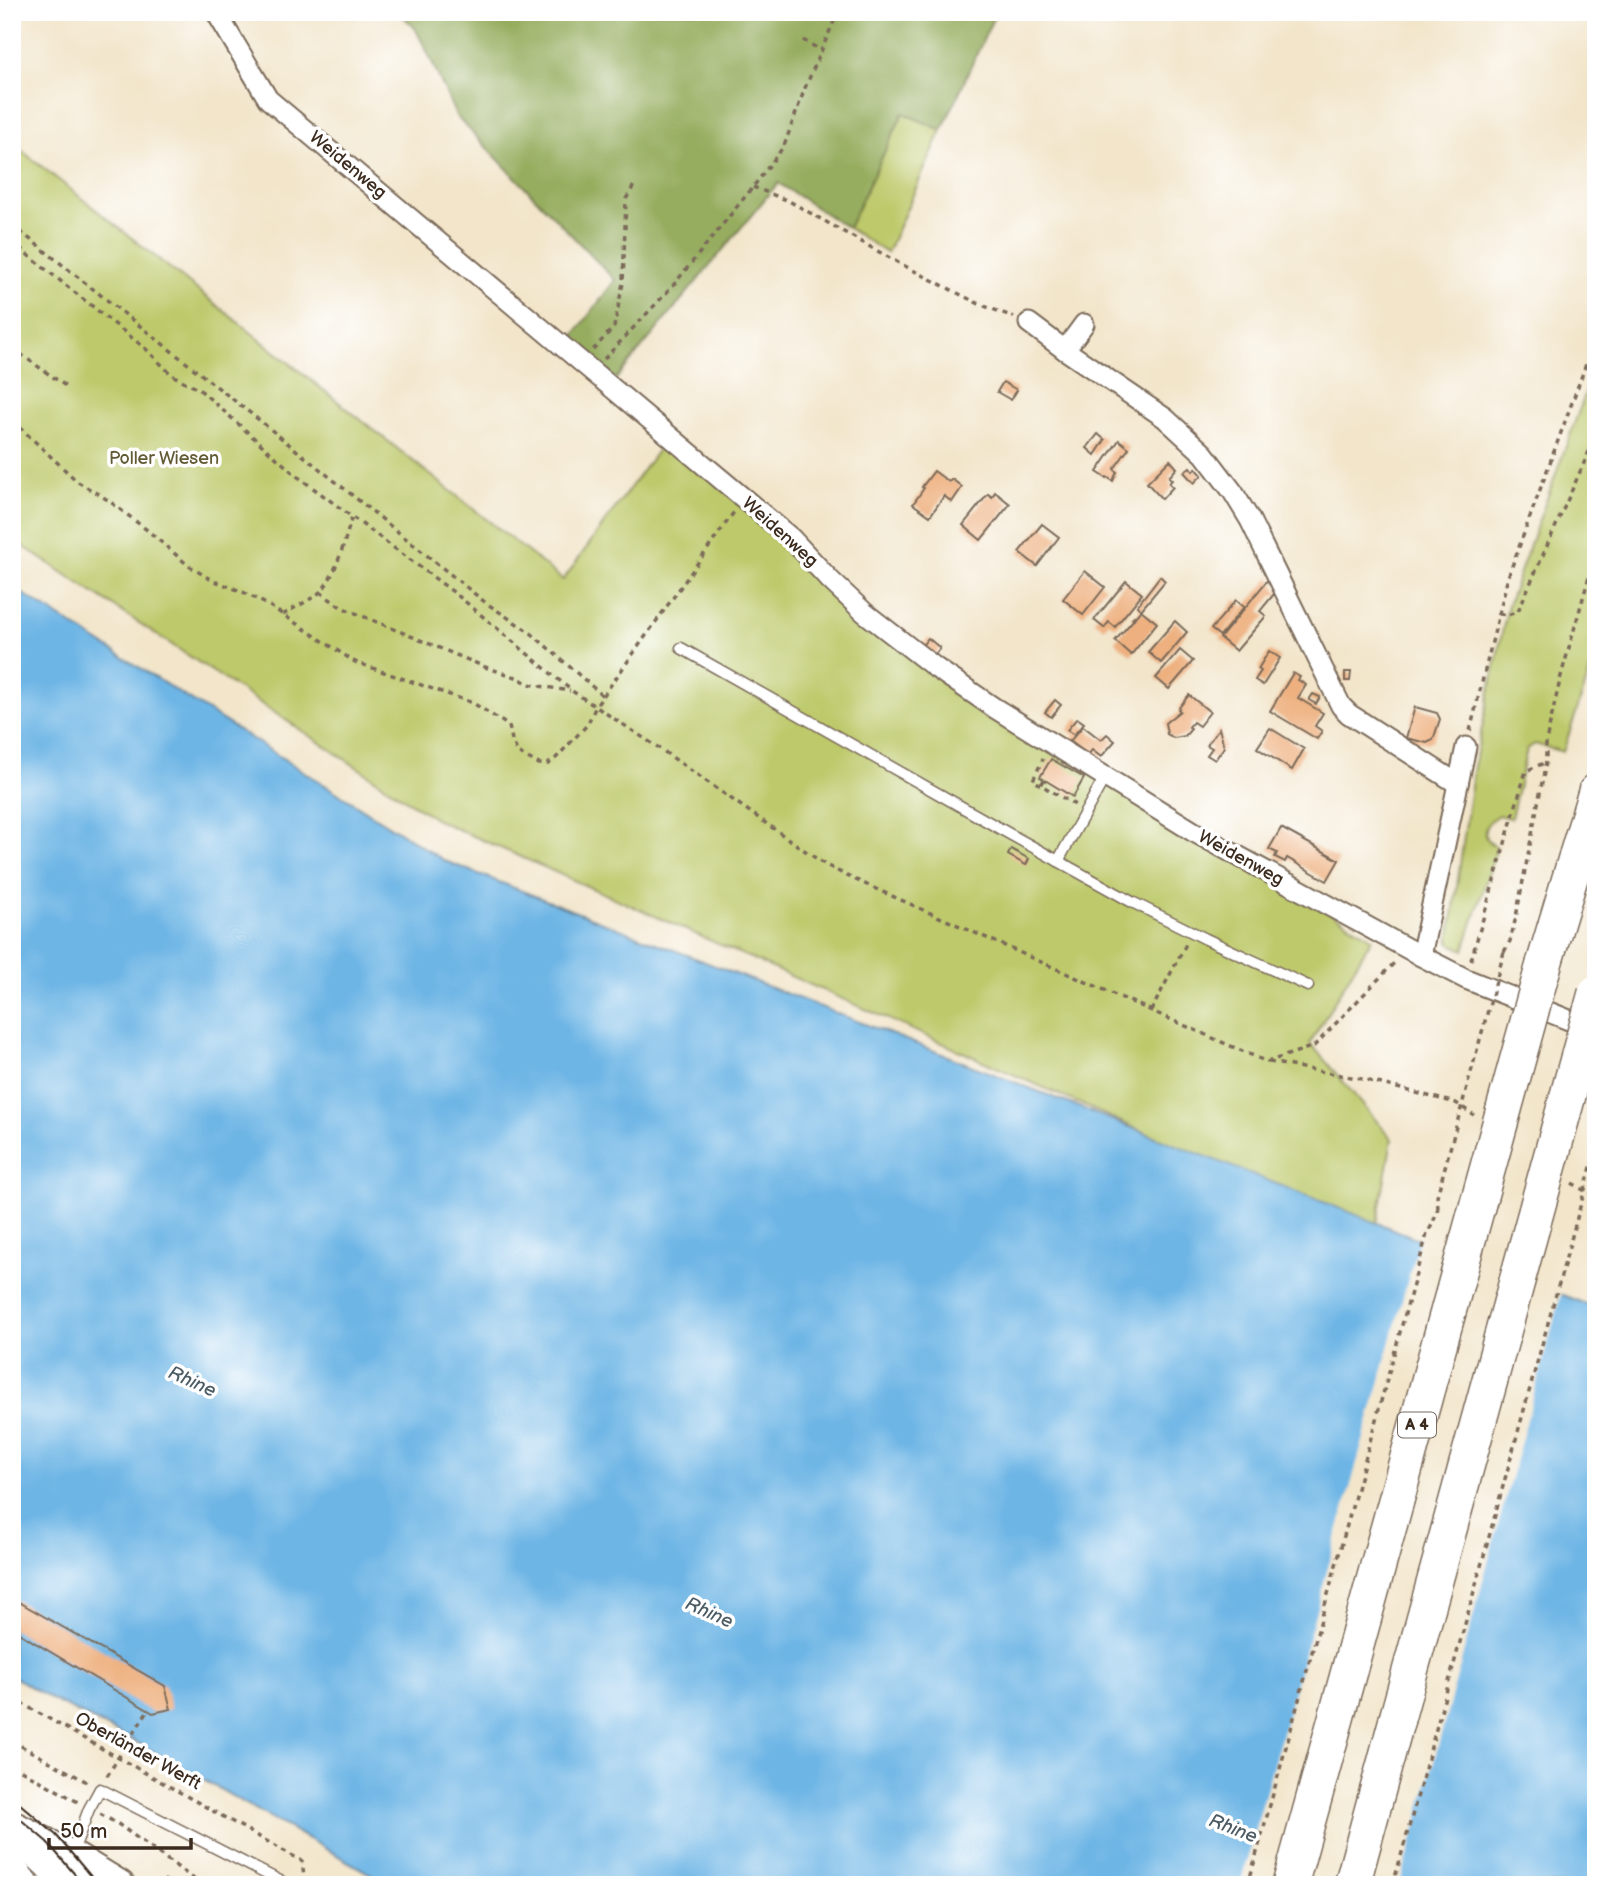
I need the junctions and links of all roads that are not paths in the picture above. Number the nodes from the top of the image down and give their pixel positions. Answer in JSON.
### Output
{"nodes":[{"id":1,"x":216,"y":12,"type":"edge"},
{"id":2,"x":1029,"y":323,"type":"road end"},
{"id":3,"x":1084,"y":324,"type":"dead end"},
{"id":4,"x":1065,"y":350,"type":"junction"},
{"id":5,"x":681,"y":648,"type":"dead end"},
{"id":6,"x":1466,"y":747,"type":"road end"},
{"id":7,"x":1105,"y":777,"type":"junction"},
{"id":8,"x":1458,"y":784,"type":"junction"},
{"id":9,"x":1596,"y":792,"type":"edge"},
{"id":10,"x":1058,"y":861,"type":"junction"},
{"id":11,"x":1414,"y":953,"type":"junction"},
{"id":12,"x":1308,"y":986,"type":"dead end"},
{"id":13,"x":1596,"y":993,"type":"edge"},
{"id":14,"x":1596,"y":1031,"type":"edge"},
{"id":15,"x":12,"y":1827,"type":"edge"},
{"id":16,"x":71,"y":1854,"type":"junction"},
{"id":17,"x":12,"y":1867,"type":"edge"},
{"id":18,"x":23,"y":1885,"type":"edge"},
{"id":19,"x":51,"y":1885,"type":"edge"},
{"id":20,"x":64,"y":1885,"type":"edge"},
{"id":21,"x":120,"y":1885,"type":"edge"},
{"id":22,"x":288,"y":1885,"type":"edge"},
{"id":23,"x":1290,"y":1885,"type":"edge"},
{"id":24,"x":1352,"y":1885,"type":"edge"}],
"edges":[{"from":1,"to":7,"type":"street","name":"Weidenweg"},
{"from":2,"to":4,"type":"street"},
{"from":3,"to":4,"type":"street"},
{"from":4,"to":8,"type":"street"},
{"from":5,"to":10,"type":"lane"},
{"from":6,"to":8,"type":"street"},
{"from":7,"to":10,"type":"lane"},
{"from":7,"to":11,"type":"street","name":"Weidenweg"},
{"from":8,"to":11,"type":"street"},
{"from":9,"to":23,"type":"highway","number":"A 4","bridge":true},
{"from":10,"to":12,"type":"lane"},
{"from":11,"to":14,"type":"street","name":"Weidenweg"},
{"from":13,"to":24,"type":"highway","bridge":true},
{"from":15,"to":16,"type":"main road"},
{"from":15,"to":20,"type":"main road"},
{"from":16,"to":21,"type":"main road"},
{"from":16,"to":22,"type":"lane"},
{"from":17,"to":18,"type":"main road"},
{"from":17,"to":19,"type":"main road"}]}
